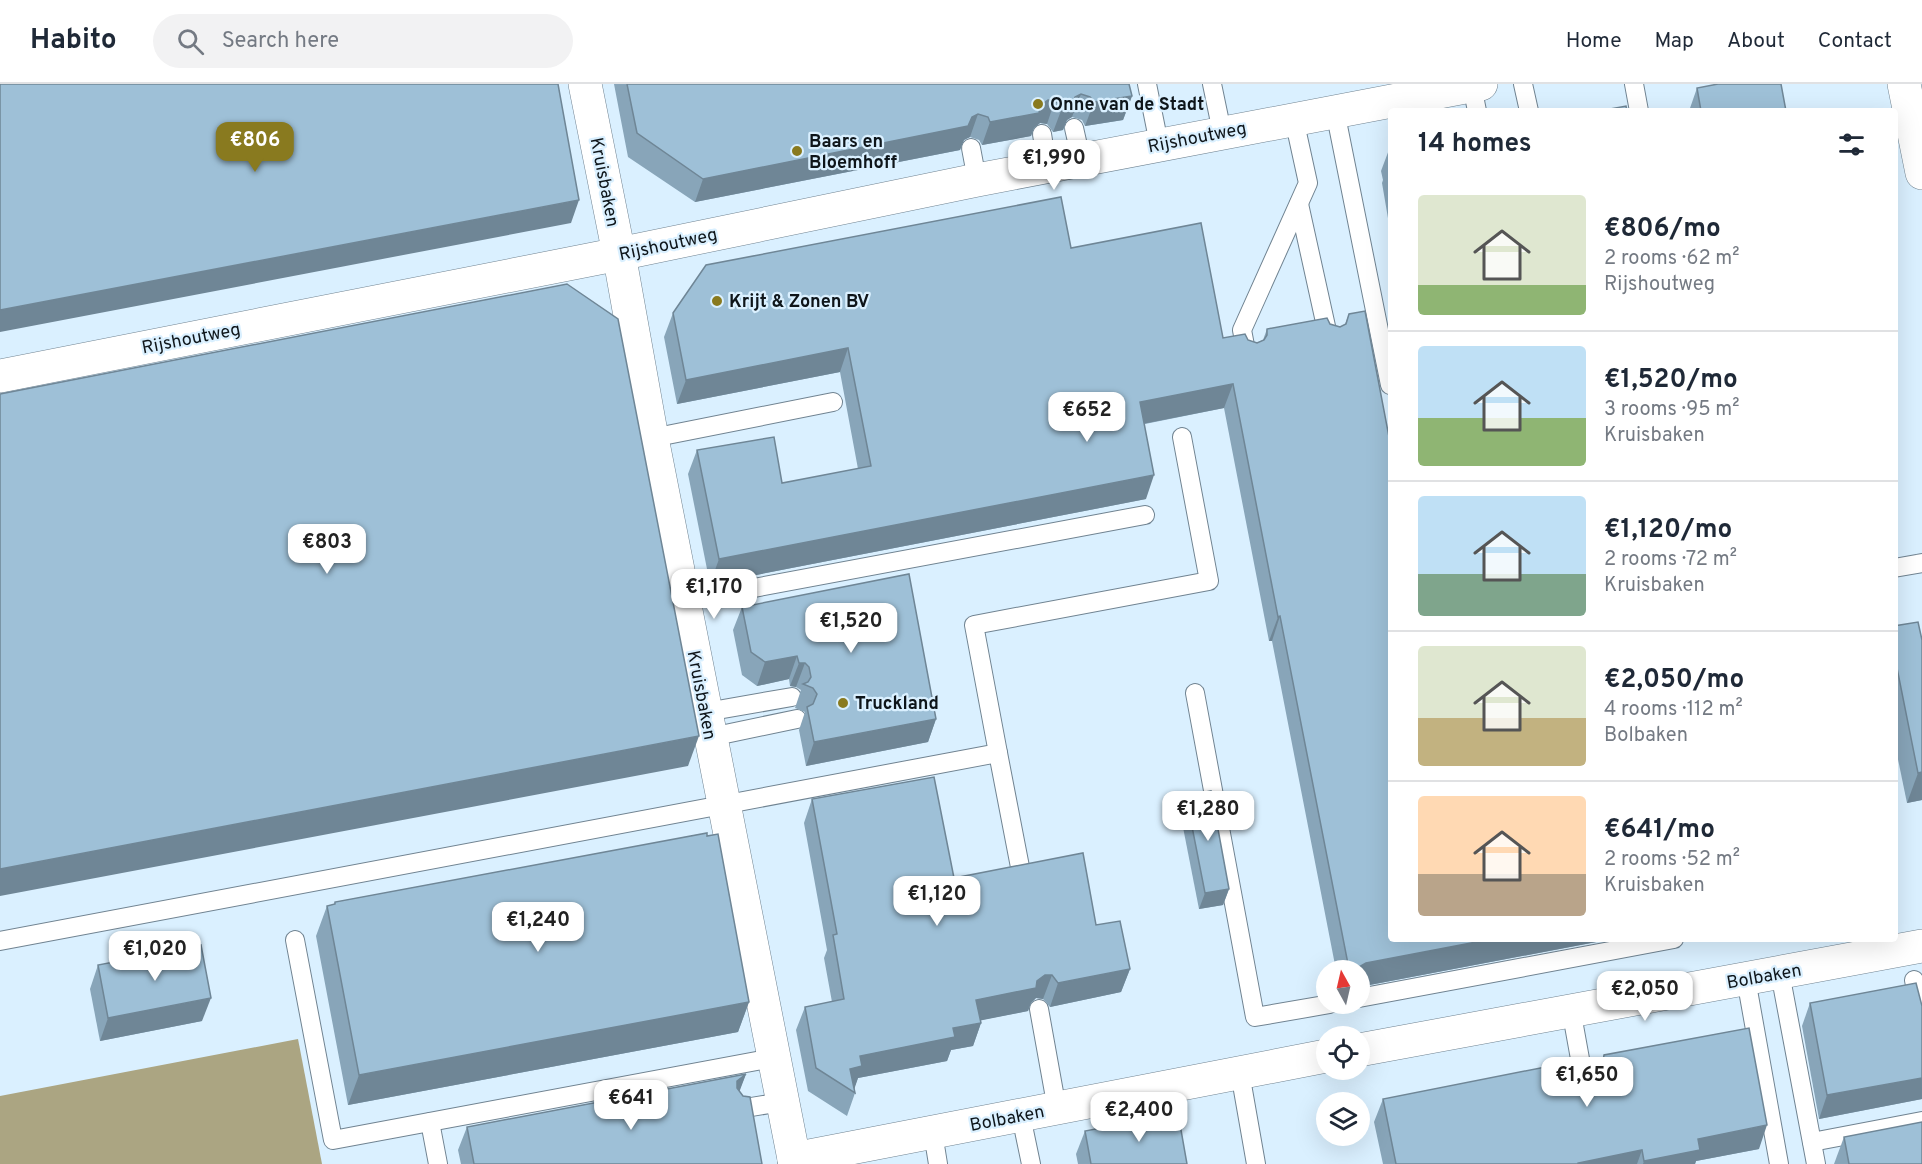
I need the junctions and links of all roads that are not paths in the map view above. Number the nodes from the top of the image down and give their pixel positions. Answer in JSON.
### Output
{"nodes":[{"id":1,"x":585,"y":84,"type":"edge"},
{"id":2,"x":1147,"y":84,"type":"edge"},
{"id":3,"x":1212,"y":84,"type":"edge"},
{"id":4,"x":1523,"y":84,"type":"edge"},
{"id":5,"x":1634,"y":84,"type":"edge"},
{"id":6,"x":1904,"y":84,"type":"edge"},
{"id":7,"x":1477,"y":94,"type":"edge"},
{"id":8,"x":1528,"y":108,"type":"edge"},
{"id":9,"x":1638,"y":108,"type":"edge"},
{"id":10,"x":1335,"y":111,"type":"junction"},
{"id":11,"x":1294,"y":119,"type":"junction"},
{"id":12,"x":1074,"y":128,"type":"edge"},
{"id":13,"x":1222,"y":132,"type":"junction"},
{"id":14,"x":1041,"y":134,"type":"edge"},
{"id":15,"x":1159,"y":144,"type":"junction"},
{"id":16,"x":971,"y":148,"type":"edge"},
{"id":17,"x":1081,"y":159,"type":"junction"},
{"id":18,"x":1047,"y":166,"type":"junction"},
{"id":19,"x":1922,"y":173,"type":"edge"},
{"id":20,"x":977,"y":180,"type":"junction"},
{"id":21,"x":1299,"y":204,"type":"junction"},
{"id":22,"x":619,"y":254,"type":"junction"},
{"id":23,"x":1329,"y":340,"type":"edge"},
{"id":24,"x":1247,"y":356,"type":"edge"},
{"id":25,"x":1388,"y":375,"type":"edge"},
{"id":26,"x":0,"y":376,"type":"edge"},
{"id":27,"x":833,"y":402,"type":"dead end"},
{"id":28,"x":1182,"y":437,"type":"dead end"},
{"id":29,"x":652,"y":438,"type":"junction"},
{"id":30,"x":1145,"y":514,"type":"dead end"},
{"id":31,"x":1922,"y":563,"type":"edge"},
{"id":32,"x":1898,"y":567,"type":"edge"},
{"id":33,"x":684,"y":601,"type":"junction"},
{"id":34,"x":1195,"y":693,"type":"dead end"},
{"id":35,"x":792,"y":697,"type":"dead end"},
{"id":36,"x":797,"y":719,"type":"dead end"},
{"id":37,"x":708,"y":725,"type":"junction"},
{"id":38,"x":998,"y":753,"type":"junction"},
{"id":39,"x":724,"y":805,"type":"junction"},
{"id":40,"x":1020,"y":867,"type":"edge"},
{"id":41,"x":295,"y":939,"type":"dead end"},
{"id":42,"x":0,"y":941,"type":"edge"},
{"id":43,"x":1658,"y":942,"type":"edge"},
{"id":44,"x":1922,"y":946,"type":"edge"},
{"id":45,"x":1780,"y":973,"type":"junction"},
{"id":46,"x":1746,"y":979,"type":"junction"},
{"id":47,"x":1914,"y":980,"type":"dead end"},
{"id":48,"x":1370,"y":996,"type":"edge"},
{"id":49,"x":1316,"y":1006,"type":"edge"},
{"id":50,"x":1039,"y":1009,"type":"edge"},
{"id":51,"x":1571,"y":1009,"type":"junction"},
{"id":52,"x":1922,"y":1022,"type":"edge"},
{"id":53,"x":1370,"y":1048,"type":"edge"},
{"id":54,"x":773,"y":1058,"type":"junction"},
{"id":55,"x":1316,"y":1058,"type":"edge"},
{"id":56,"x":1240,"y":1072,"type":"junction"},
{"id":57,"x":1584,"y":1081,"type":"edge"},
{"id":58,"x":782,"y":1101,"type":"junction"},
{"id":59,"x":739,"y":1109,"type":"edge"},
{"id":60,"x":1058,"y":1109,"type":"junction"},
{"id":61,"x":1022,"y":1116,"type":"junction"},
{"id":62,"x":1922,"y":1121,"type":"edge"},
{"id":63,"x":430,"y":1122,"type":"junction"},
{"id":64,"x":1812,"y":1142,"type":"junction"},
{"id":65,"x":936,"y":1148,"type":"edge"},
{"id":66,"x":870,"y":1154,"type":"edge"},
{"id":67,"x":795,"y":1162,"type":"edge"},
{"id":68,"x":438,"y":1164,"type":"edge"},
{"id":69,"x":1031,"y":1164,"type":"edge"},
{"id":70,"x":1256,"y":1164,"type":"edge"},
{"id":71,"x":1779,"y":1164,"type":"edge"},
{"id":72,"x":1816,"y":1164,"type":"edge"}],
"edges":[{"from":1,"to":22,"type":"street","name":"Kruisbaken"},
{"from":2,"to":15,"type":"lane"},
{"from":3,"to":13,"type":"lane"},
{"from":4,"to":8,"type":"lane"},
{"from":5,"to":9,"type":"lane"},
{"from":6,"to":19,"type":"street"},
{"from":7,"to":10,"type":"street","name":"Rijshoutweg"},
{"from":10,"to":11,"type":"street","name":"Rijshoutweg"},
{"from":10,"to":25,"type":"lane"},
{"from":11,"to":13,"type":"street","name":"Rijshoutweg"},
{"from":11,"to":21,"type":"lane"},
{"from":12,"to":17,"type":"lane"},
{"from":13,"to":15,"type":"street","name":"Rijshoutweg"},
{"from":14,"to":18,"type":"lane"},
{"from":15,"to":17,"type":"street","name":"Rijshoutweg"},
{"from":16,"to":20,"type":"lane"},
{"from":17,"to":18,"type":"street","name":"Rijshoutweg"},
{"from":18,"to":20,"type":"street","name":"Rijshoutweg"},
{"from":20,"to":22,"type":"street","name":"Rijshoutweg"},
{"from":21,"to":23,"type":"lane"},
{"from":21,"to":24,"type":"lane"},
{"from":22,"to":26,"type":"street","name":"Rijshoutweg"},
{"from":22,"to":29,"type":"street","name":"Kruisbaken"},
{"from":27,"to":29,"type":"lane"},
{"from":28,"to":38,"type":"lane"},
{"from":29,"to":33,"type":"street","name":"Kruisbaken"},
{"from":30,"to":33,"type":"lane"},
{"from":31,"to":32,"type":"lane"},
{"from":33,"to":37,"type":"street","name":"Kruisbaken"},
{"from":34,"to":49,"type":"lane"},
{"from":35,"to":37,"type":"lane"},
{"from":36,"to":37,"type":"lane"},
{"from":37,"to":39,"type":"street","name":"Kruisbaken"},
{"from":38,"to":39,"type":"lane"},
{"from":38,"to":40,"type":"lane"},
{"from":39,"to":42,"type":"lane"},
{"from":39,"to":54,"type":"street","name":"Kruisbaken"},
{"from":41,"to":63,"type":"lane"},
{"from":43,"to":48,"type":"lane"},
{"from":44,"to":45,"type":"street","name":"Bolbaken"},
{"from":45,"to":46,"type":"street","name":"Bolbaken"},
{"from":45,"to":64,"type":"lane"},
{"from":46,"to":51,"type":"street","name":"Bolbaken"},
{"from":46,"to":71,"type":"lane"},
{"from":47,"to":52,"type":"lane"},
{"from":50,"to":60,"type":"lane"},
{"from":51,"to":53,"type":"street","name":"Bolbaken"},
{"from":51,"to":57,"type":"lane"},
{"from":54,"to":58,"type":"street","name":"Kruisbaken"},
{"from":54,"to":63,"type":"lane"},
{"from":55,"to":56,"type":"street","name":"Bolbaken"},
{"from":56,"to":60,"type":"street","name":"Bolbaken"},
{"from":56,"to":70,"type":"lane"},
{"from":58,"to":59,"type":"lane"},
{"from":58,"to":67,"type":"street","name":"Kruisbaken"},
{"from":60,"to":61,"type":"street","name":"Bolbaken"},
{"from":61,"to":65,"type":"street","name":"Bolbaken"},
{"from":61,"to":69,"type":"lane"},
{"from":62,"to":64,"type":"lane"},
{"from":63,"to":68,"type":"lane"},
{"from":64,"to":72,"type":"lane"},
{"from":65,"to":66,"type":"street","name":"Bolbaken"},
{"from":66,"to":67,"type":"street","name":"Bolbaken"}]}
